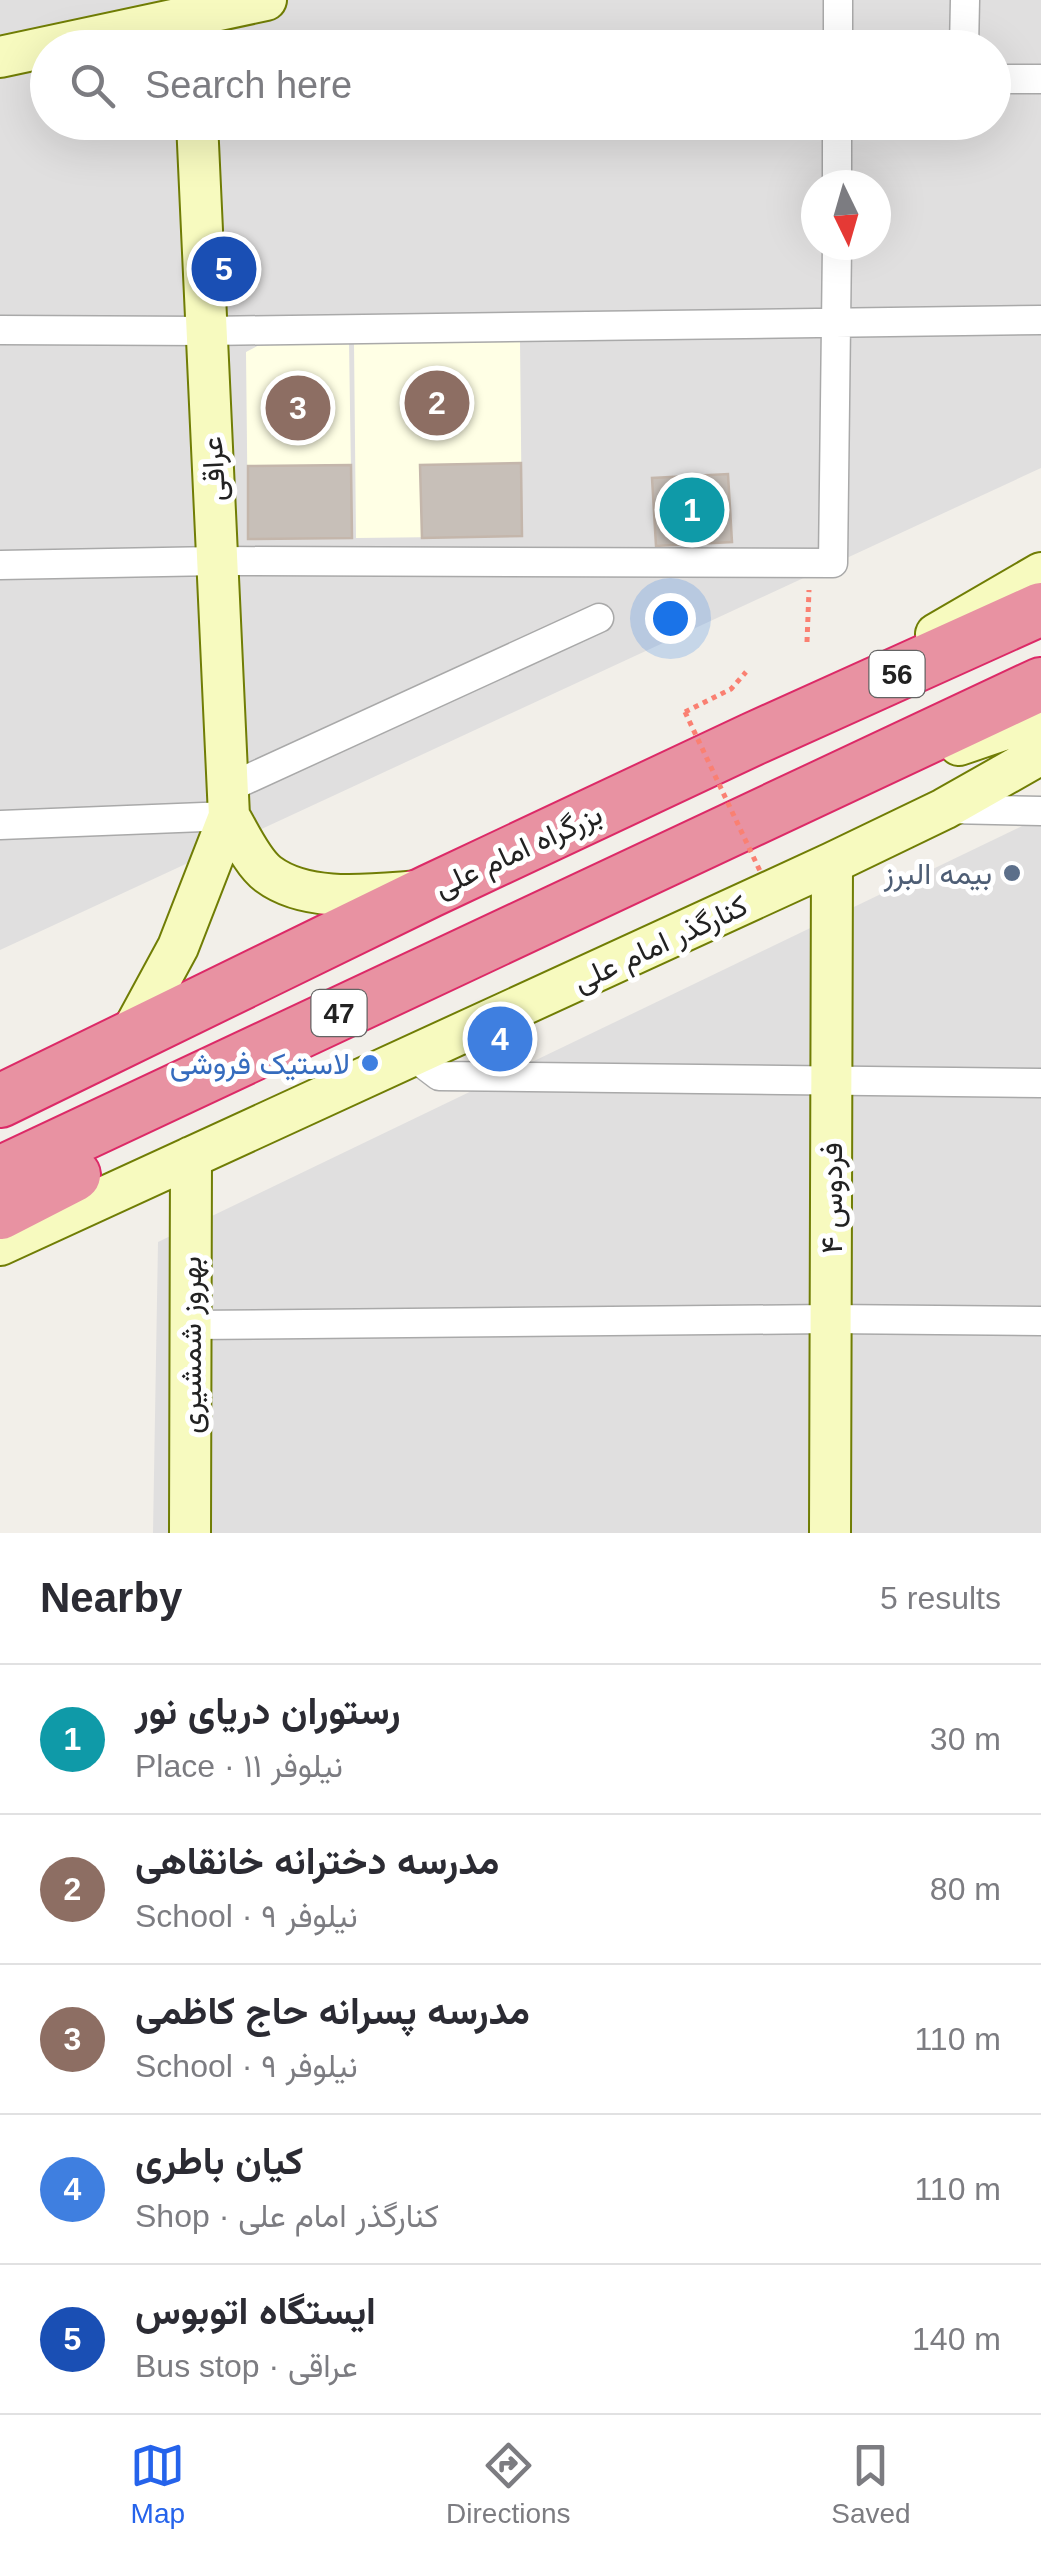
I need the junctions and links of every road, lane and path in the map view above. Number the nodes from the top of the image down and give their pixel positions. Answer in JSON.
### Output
{"nodes":[{"id":1,"x":266,"y":0,"type":"edge"},
{"id":2,"x":838,"y":0,"type":"edge"},
{"id":3,"x":965,"y":0,"type":"edge"},
{"id":4,"x":192,"y":21,"type":"edge"},
{"id":5,"x":144,"y":30,"type":"edge"},
{"id":6,"x":838,"y":30,"type":"edge"},
{"id":7,"x":964,"y":30,"type":"edge"},
{"id":8,"x":30,"y":51,"type":"edge"},
{"id":9,"x":0,"y":57,"type":"edge"},
{"id":10,"x":1011,"y":79,"type":"edge"},
{"id":11,"x":1041,"y":79,"type":"edge"},
{"id":12,"x":199,"y":140,"type":"edge"},
{"id":13,"x":837,"y":140,"type":"edge"},
{"id":14,"x":837,"y":170,"type":"edge"},
{"id":15,"x":837,"y":260,"type":"edge"},
{"id":16,"x":1041,"y":320,"type":"edge"},
{"id":17,"x":836,"y":321,"type":"junction"},
{"id":18,"x":0,"y":330,"type":"edge"},
{"id":19,"x":207,"y":331,"type":"junction"},
{"id":20,"x":217,"y":561,"type":"junction"},
{"id":21,"x":0,"y":564,"type":"edge"},
{"id":22,"x":821,"y":564,"type":"junction"},
{"id":23,"x":1041,"y":573,"type":"edge"},
{"id":24,"x":1041,"y":609,"type":"edge"},
{"id":25,"x":598,"y":618,"type":"dead end"},
{"id":26,"x":807,"y":642,"type":"dead end"},
{"id":27,"x":746,"y":672,"type":"dead end"},
{"id":28,"x":1041,"y":684,"type":"edge"},
{"id":29,"x":1041,"y":717,"type":"edge"},
{"id":30,"x":753,"y":739,"type":"junction"},
{"id":31,"x":1041,"y":754,"type":"edge"},
{"id":32,"x":789,"y":802,"type":"junction"},
{"id":33,"x":228,"y":806,"type":"junction"},
{"id":34,"x":944,"y":809,"type":"junction"},
{"id":35,"x":1041,"y":811,"type":"edge"},
{"id":36,"x":0,"y":824,"type":"edge"},
{"id":37,"x":832,"y":862,"type":"junction"},
{"id":38,"x":760,"y":871,"type":"dead end"},
{"id":39,"x":430,"y":890,"type":"junction"},
{"id":40,"x":126,"y":1041,"type":"junction"},
{"id":41,"x":414,"y":1057,"type":"junction"},
{"id":42,"x":832,"y":1082,"type":"junction"},
{"id":43,"x":1041,"y":1083,"type":"edge"},
{"id":44,"x":155,"y":1100,"type":"junction"},
{"id":45,"x":0,"y":1101,"type":"edge"},
{"id":46,"x":191,"y":1156,"type":"junction"},
{"id":47,"x":0,"y":1173,"type":"edge"},
{"id":48,"x":0,"y":1213,"type":"edge"},
{"id":49,"x":0,"y":1244,"type":"edge"},
{"id":50,"x":830,"y":1319,"type":"junction"},
{"id":51,"x":1041,"y":1320,"type":"edge"},
{"id":52,"x":190,"y":1324,"type":"junction"},
{"id":53,"x":190,"y":1533,"type":"edge"},
{"id":54,"x":830,"y":1533,"type":"edge"}],
"edges":[{"from":1,"to":4,"type":"street"},
{"from":2,"to":6,"type":"street"},
{"from":3,"to":7,"type":"street"},
{"from":4,"to":5,"type":"street"},
{"from":8,"to":9,"type":"street"},
{"from":10,"to":11,"type":"street"},
{"from":12,"to":19,"type":"street","name":"عراقی"},
{"from":13,"to":14,"type":"street"},
{"from":15,"to":17,"type":"street"},
{"from":16,"to":17,"type":"street"},
{"from":17,"to":19,"type":"street"},
{"from":17,"to":22,"type":"street"},
{"from":18,"to":19,"type":"street"},
{"from":19,"to":20,"type":"street","name":"عراقی"},
{"from":20,"to":21,"type":"street"},
{"from":20,"to":22,"type":"street"},
{"from":20,"to":33,"type":"street","name":"عراقی"},
{"from":22,"to":26,"type":"path"},
{"from":23,"to":30,"type":"street","number":"47"},
{"from":24,"to":30,"type":"highway","name":"بزرگراه امام علی","number":"56"},
{"from":25,"to":33,"type":"street"},
{"from":27,"to":38,"type":"path","bridge":true},
{"from":28,"to":32,"type":"highway","number":"56"},
{"from":29,"to":32,"type":"street","number":"47"},
{"from":30,"to":39,"type":"highway","name":"بزرگراه امام علی","number":"47"},
{"from":31,"to":34,"type":"street","name":"کنارگذر امام علی"},
{"from":32,"to":44,"type":"highway","number":"47"},
{"from":33,"to":36,"type":"street"},
{"from":33,"to":39,"type":"street"},
{"from":33,"to":40,"type":"street"},
{"from":34,"to":35,"type":"street"},
{"from":34,"to":37,"type":"street","name":"کنارگذر امام علی"},
{"from":37,"to":41,"type":"street","name":"کنارگذر امام علی"},
{"from":37,"to":42,"type":"street","name":"فردوس ۴"},
{"from":39,"to":40,"type":"highway","name":"بزرگراه امام علی","number":"47"},
{"from":40,"to":45,"type":"highway","name":"بزرگراه امام علی","number":"47"},
{"from":41,"to":42,"type":"street"},
{"from":41,"to":46,"type":"street","name":"کنارگذر امام علی"},
{"from":42,"to":43,"type":"street"},
{"from":42,"to":50,"type":"street","name":"فردوس ۴"},
{"from":44,"to":47,"type":"highway","number":"47"},
{"from":44,"to":48,"type":"highway"},
{"from":46,"to":49,"type":"street","name":"کنارگذر امام علی"},
{"from":46,"to":52,"type":"street","name":"بهروز شمشیری"},
{"from":50,"to":51,"type":"street"},
{"from":50,"to":52,"type":"street"},
{"from":50,"to":54,"type":"street","name":"فردوس ۴"},
{"from":52,"to":53,"type":"street","name":"بهروز شمشیری"}]}
